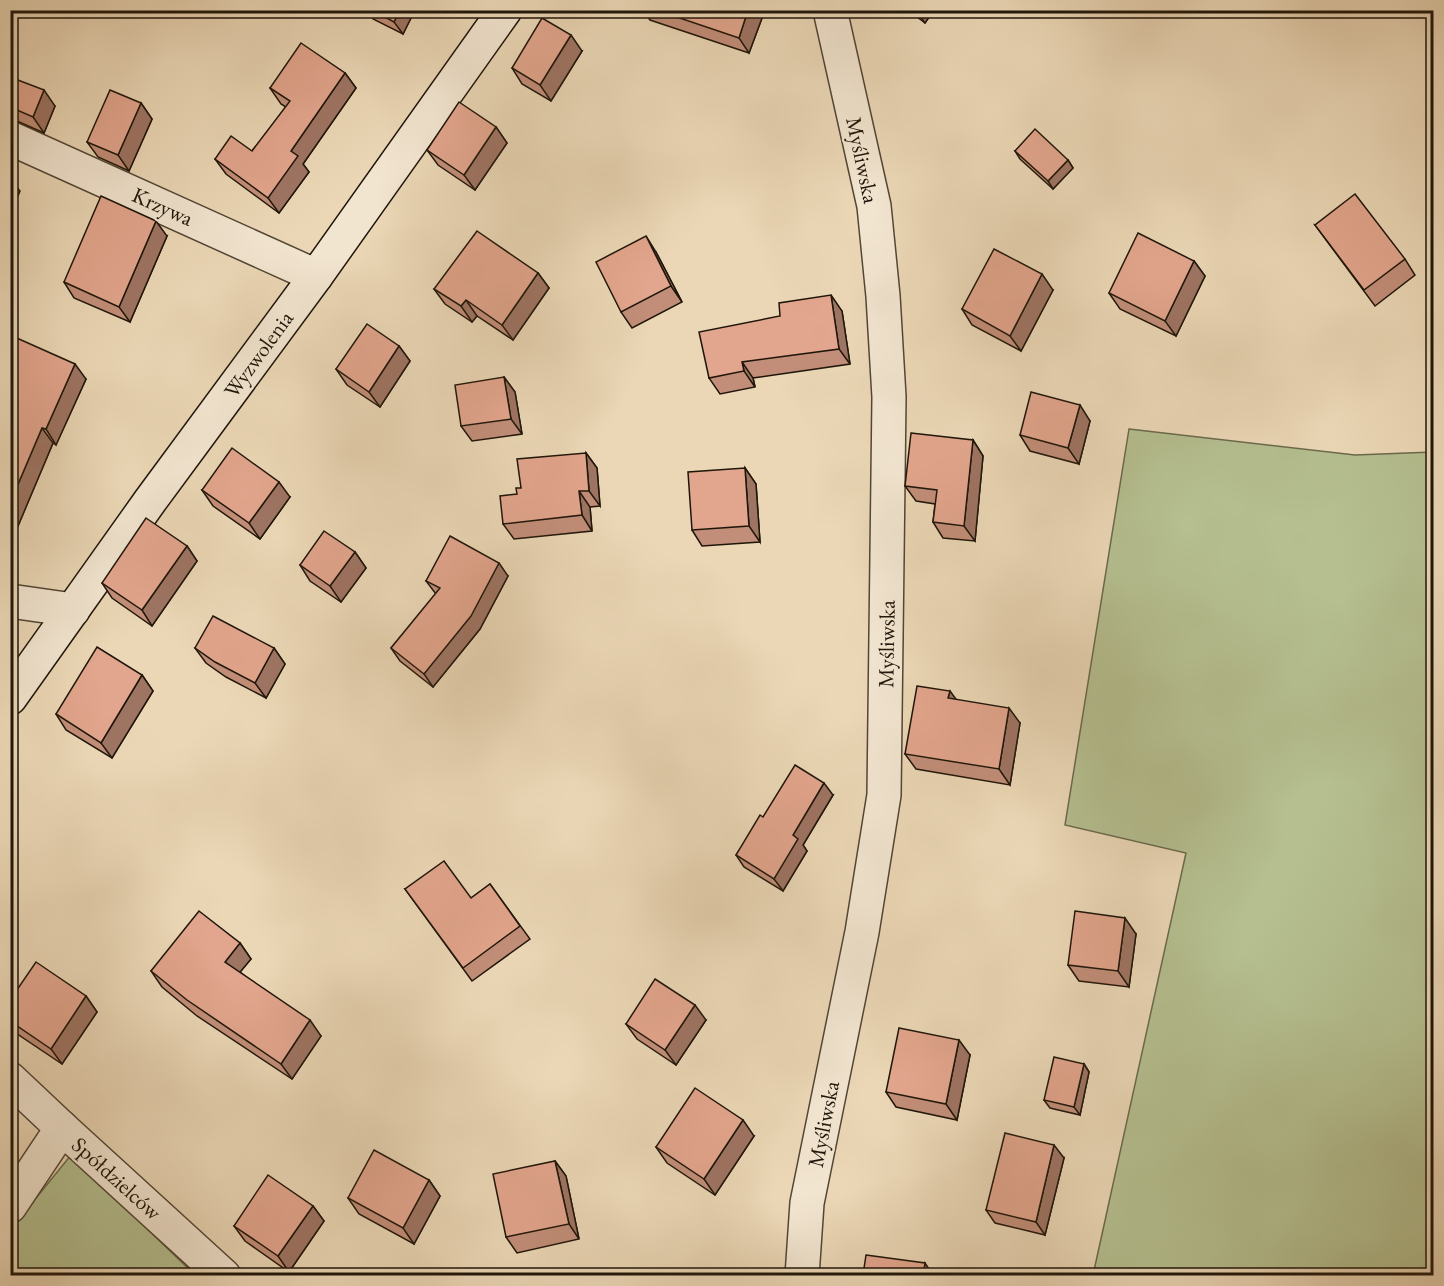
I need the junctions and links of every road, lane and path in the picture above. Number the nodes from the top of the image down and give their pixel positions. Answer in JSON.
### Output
{"nodes":[{"id":1,"x":505,"y":10,"type":"edge"},
{"id":2,"x":830,"y":10,"type":"edge"},
{"id":3,"x":10,"y":138,"type":"edge"},
{"id":4,"x":316,"y":276,"type":"junction"},
{"id":5,"x":10,"y":601,"type":"edge"},
{"id":6,"x":73,"y":610,"type":"junction"},
{"id":7,"x":10,"y":698,"type":"edge"},
{"id":8,"x":10,"y":1079,"type":"edge"},
{"id":9,"x":62,"y":1128,"type":"junction"},
{"id":10,"x":10,"y":1206,"type":"edge"},
{"id":11,"x":224,"y":1275,"type":"edge"},
{"id":12,"x":802,"y":1275,"type":"edge"}],
"edges":[{"from":1,"to":4,"type":"street","name":"Wyzwolenia"},
{"from":2,"to":12,"type":"street","name":"Myśliwska"},
{"from":3,"to":4,"type":"street","name":"Krzywa"},
{"from":4,"to":6,"type":"street","name":"Wyzwolenia"},
{"from":5,"to":6,"type":"street"},
{"from":6,"to":7,"type":"street","name":"Wyzwolenia"},
{"from":8,"to":9,"type":"street","name":"Spółdzielców"},
{"from":9,"to":10,"type":"street"},
{"from":9,"to":11,"type":"street","name":"Spółdzielców"}]}
